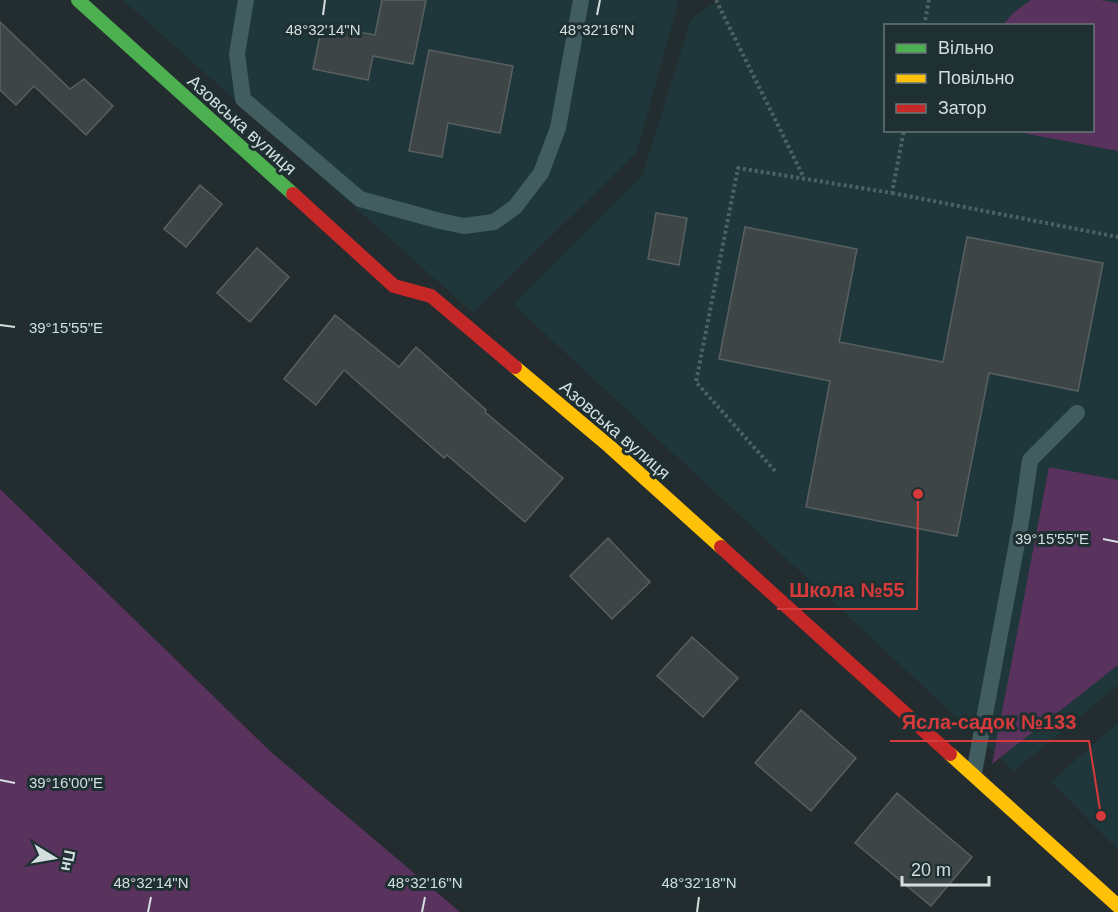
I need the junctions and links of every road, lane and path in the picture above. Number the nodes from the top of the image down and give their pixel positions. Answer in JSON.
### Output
{"nodes":[{"id":1,"x":78,"y":0,"type":"edge"},
{"id":2,"x":246,"y":0,"type":"edge"},
{"id":3,"x":581,"y":0,"type":"edge"},
{"id":4,"x":717,"y":0,"type":"edge"},
{"id":5,"x":929,"y":0,"type":"edge"},
{"id":6,"x":924,"y":24,"type":"edge"},
{"id":7,"x":904,"y":132,"type":"edge"},
{"id":8,"x":804,"y":179,"type":"junction"},
{"id":9,"x":892,"y":193,"type":"junction"},
{"id":10,"x":1118,"y":237,"type":"edge"},
{"id":11,"x":1077,"y":413,"type":"dead end"},
{"id":12,"x":775,"y":471,"type":"dead end"},
{"id":13,"x":974,"y":773,"type":"junction"},
{"id":14,"x":1118,"y":906,"type":"edge"}],
"edges":[{"from":1,"to":13,"type":"street","name":"Азовська вулиця"},
{"from":2,"to":3,"type":"lane"},
{"from":4,"to":8,"type":"path"},
{"from":5,"to":6,"type":"path"},
{"from":7,"to":9,"type":"path"},
{"from":8,"to":9,"type":"path"},
{"from":8,"to":12,"type":"path"},
{"from":9,"to":10,"type":"path"},
{"from":11,"to":13,"type":"lane"},
{"from":13,"to":14,"type":"street","name":"Азовська вулиця"}]}
